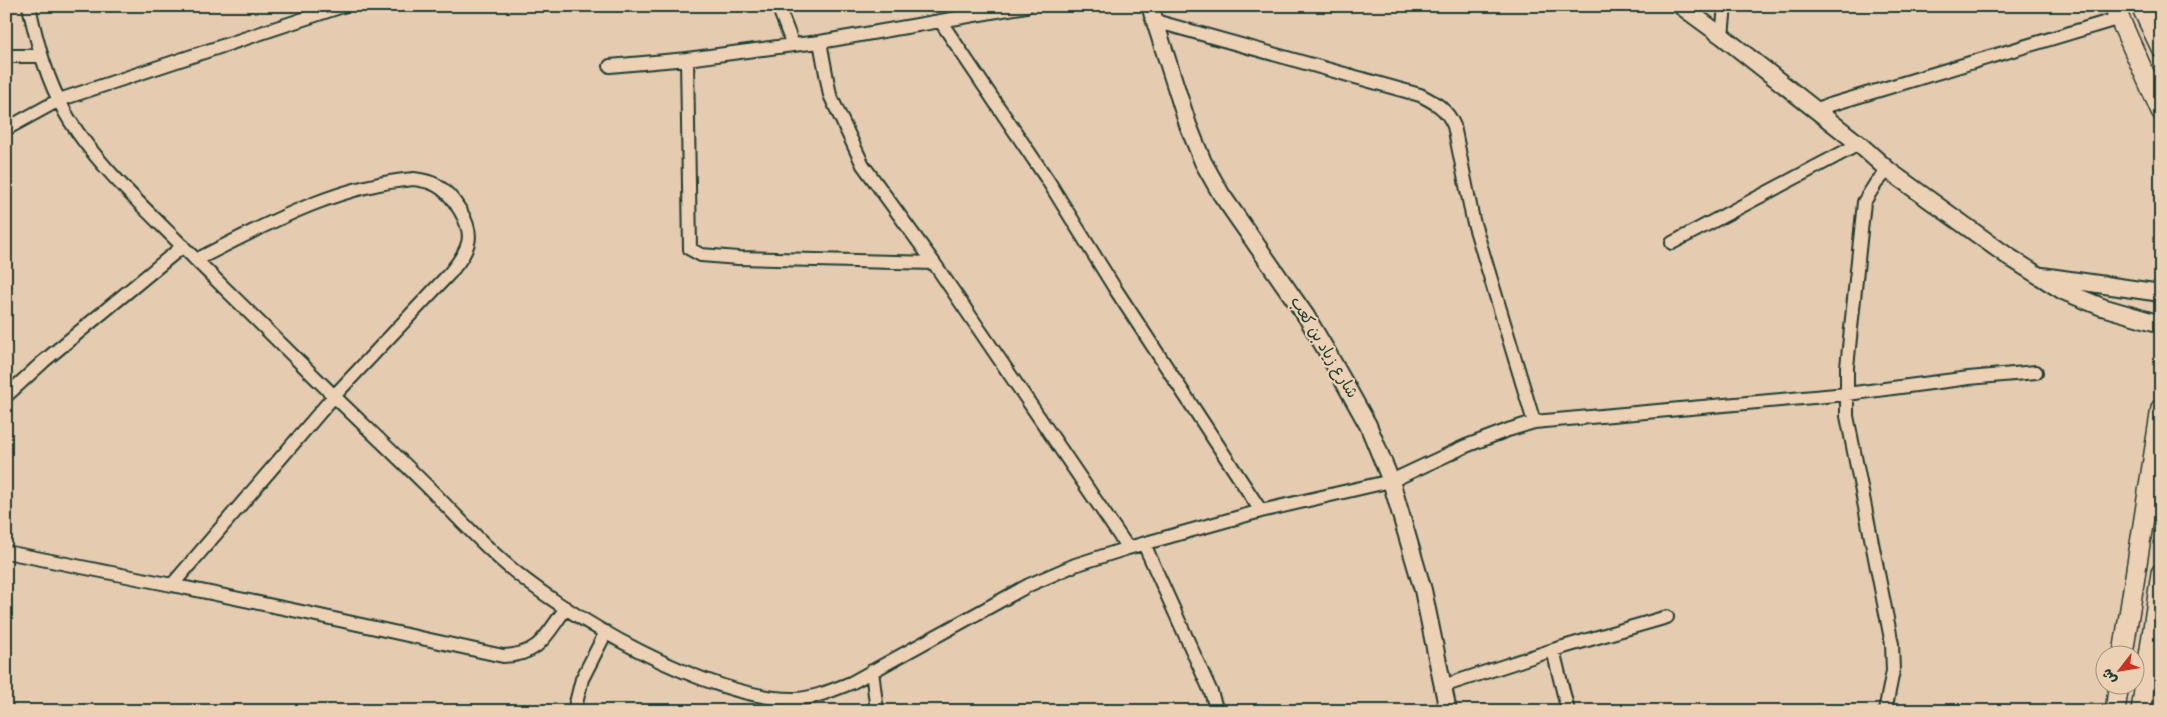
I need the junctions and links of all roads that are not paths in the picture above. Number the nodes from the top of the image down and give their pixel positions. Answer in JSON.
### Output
{"nodes":[{"id":1,"x":29,"y":6,"type":"edge"},
{"id":2,"x":343,"y":6,"type":"edge"},
{"id":3,"x":778,"y":6,"type":"edge"},
{"id":4,"x":1026,"y":6,"type":"edge"},
{"id":5,"x":1681,"y":6,"type":"edge"},
{"id":6,"x":1725,"y":6,"type":"edge"},
{"id":7,"x":2141,"y":6,"type":"edge"},
{"id":8,"x":2117,"y":12,"type":"edge"},
{"id":9,"x":1153,"y":14,"type":"edge"},
{"id":10,"x":941,"y":22,"type":"junction"},
{"id":11,"x":1722,"y":36,"type":"junction"},
{"id":12,"x":820,"y":42,"type":"junction"},
{"id":13,"x":793,"y":45,"type":"junction"},
{"id":14,"x":2161,"y":48,"type":"edge"},
{"id":15,"x":6,"y":56,"type":"edge"},
{"id":16,"x":41,"y":56,"type":"junction"},
{"id":17,"x":687,"y":59,"type":"junction"},
{"id":18,"x":610,"y":66,"type":"dead end"},
{"id":19,"x":59,"y":100,"type":"junction"},
{"id":20,"x":1813,"y":110,"type":"junction"},
{"id":21,"x":2161,"y":111,"type":"edge"},
{"id":22,"x":6,"y":129,"type":"edge"},
{"id":23,"x":1859,"y":144,"type":"junction"},
{"id":24,"x":1888,"y":170,"type":"junction"},
{"id":25,"x":1672,"y":243,"type":"dead end"},
{"id":26,"x":183,"y":246,"type":"junction"},
{"id":27,"x":196,"y":260,"type":"junction"},
{"id":28,"x":934,"y":263,"type":"junction"},
{"id":29,"x":2039,"y":276,"type":"junction"},
{"id":30,"x":2161,"y":293,"type":"edge"},
{"id":31,"x":2161,"y":324,"type":"edge"},
{"id":32,"x":2036,"y":372,"type":"dead end"},
{"id":33,"x":1847,"y":394,"type":"junction"},
{"id":34,"x":6,"y":396,"type":"edge"},
{"id":35,"x":334,"y":396,"type":"junction"},
{"id":36,"x":2161,"y":408,"type":"edge"},
{"id":37,"x":1534,"y":422,"type":"junction"},
{"id":38,"x":1391,"y":481,"type":"junction"},
{"id":39,"x":1261,"y":511,"type":"junction"},
{"id":40,"x":1144,"y":544,"type":"junction"},
{"id":41,"x":1128,"y":548,"type":"junction"},
{"id":42,"x":6,"y":552,"type":"edge"},
{"id":43,"x":2161,"y":573,"type":"edge"},
{"id":44,"x":172,"y":585,"type":"junction"},
{"id":45,"x":566,"y":608,"type":"junction"},
{"id":46,"x":1668,"y":617,"type":"dead end"},
{"id":47,"x":606,"y":632,"type":"junction"},
{"id":48,"x":2125,"y":644,"type":"edge"},
{"id":49,"x":1553,"y":650,"type":"junction"},
{"id":50,"x":872,"y":671,"type":"junction"},
{"id":51,"x":1444,"y":686,"type":"junction"},
{"id":52,"x":2118,"y":694,"type":"edge"},
{"id":53,"x":574,"y":711,"type":"edge"},
{"id":54,"x":877,"y":711,"type":"edge"},
{"id":55,"x":1217,"y":711,"type":"edge"},
{"id":56,"x":1448,"y":711,"type":"edge"},
{"id":57,"x":1568,"y":711,"type":"edge"},
{"id":58,"x":1886,"y":711,"type":"edge"},
{"id":59,"x":2115,"y":711,"type":"edge"},
{"id":60,"x":2141,"y":711,"type":"edge"}],
"edges":[{"from":1,"to":16,"type":"street"},
{"from":2,"to":19,"type":"street"},
{"from":3,"to":13,"type":"street"},
{"from":4,"to":10,"type":"street"},
{"from":5,"to":11,"type":"street"},
{"from":6,"to":11,"type":"street"},
{"from":7,"to":14,"type":"main road"},
{"from":8,"to":20,"type":"street"},
{"from":8,"to":21,"type":"main road"},
{"from":9,"to":37,"type":"street"},
{"from":9,"to":38,"type":"street","name":"شارع زياد بن كعب"},
{"from":10,"to":12,"type":"street"},
{"from":10,"to":39,"type":"street"},
{"from":11,"to":20,"type":"street"},
{"from":12,"to":13,"type":"street"},
{"from":12,"to":28,"type":"street"},
{"from":13,"to":17,"type":"street"},
{"from":15,"to":16,"type":"street"},
{"from":16,"to":19,"type":"street"},
{"from":17,"to":18,"type":"street"},
{"from":17,"to":28,"type":"street"},
{"from":19,"to":22,"type":"street"},
{"from":19,"to":26,"type":"street"},
{"from":20,"to":23,"type":"street"},
{"from":23,"to":24,"type":"street"},
{"from":23,"to":25,"type":"street"},
{"from":24,"to":29,"type":"street"},
{"from":24,"to":33,"type":"street"},
{"from":26,"to":27,"type":"street"},
{"from":26,"to":34,"type":"street"},
{"from":27,"to":35,"type":"street"},
{"from":27,"to":35,"type":"street"},
{"from":28,"to":41,"type":"street"},
{"from":29,"to":30,"type":"street"},
{"from":29,"to":31,"type":"street"},
{"from":32,"to":33,"type":"street"},
{"from":33,"to":37,"type":"street"},
{"from":33,"to":58,"type":"street"},
{"from":35,"to":44,"type":"street"},
{"from":35,"to":45,"type":"street"},
{"from":36,"to":48,"type":"main road"},
{"from":37,"to":38,"type":"street"},
{"from":38,"to":39,"type":"street"},
{"from":38,"to":51,"type":"street","name":"شارع زياد بن كعب"},
{"from":39,"to":40,"type":"street"},
{"from":40,"to":41,"type":"street"},
{"from":40,"to":55,"type":"street"},
{"from":41,"to":50,"type":"street"},
{"from":42,"to":44,"type":"street"},
{"from":43,"to":60,"type":"main road"},
{"from":44,"to":45,"type":"street"},
{"from":45,"to":47,"type":"street"},
{"from":46,"to":49,"type":"street"},
{"from":47,"to":50,"type":"street"},
{"from":47,"to":53,"type":"street"},
{"from":49,"to":51,"type":"street"},
{"from":49,"to":57,"type":"street"},
{"from":50,"to":54,"type":"street"},
{"from":51,"to":56,"type":"street","name":"شارع زياد بن كعب"},
{"from":52,"to":59,"type":"main road"}]}
